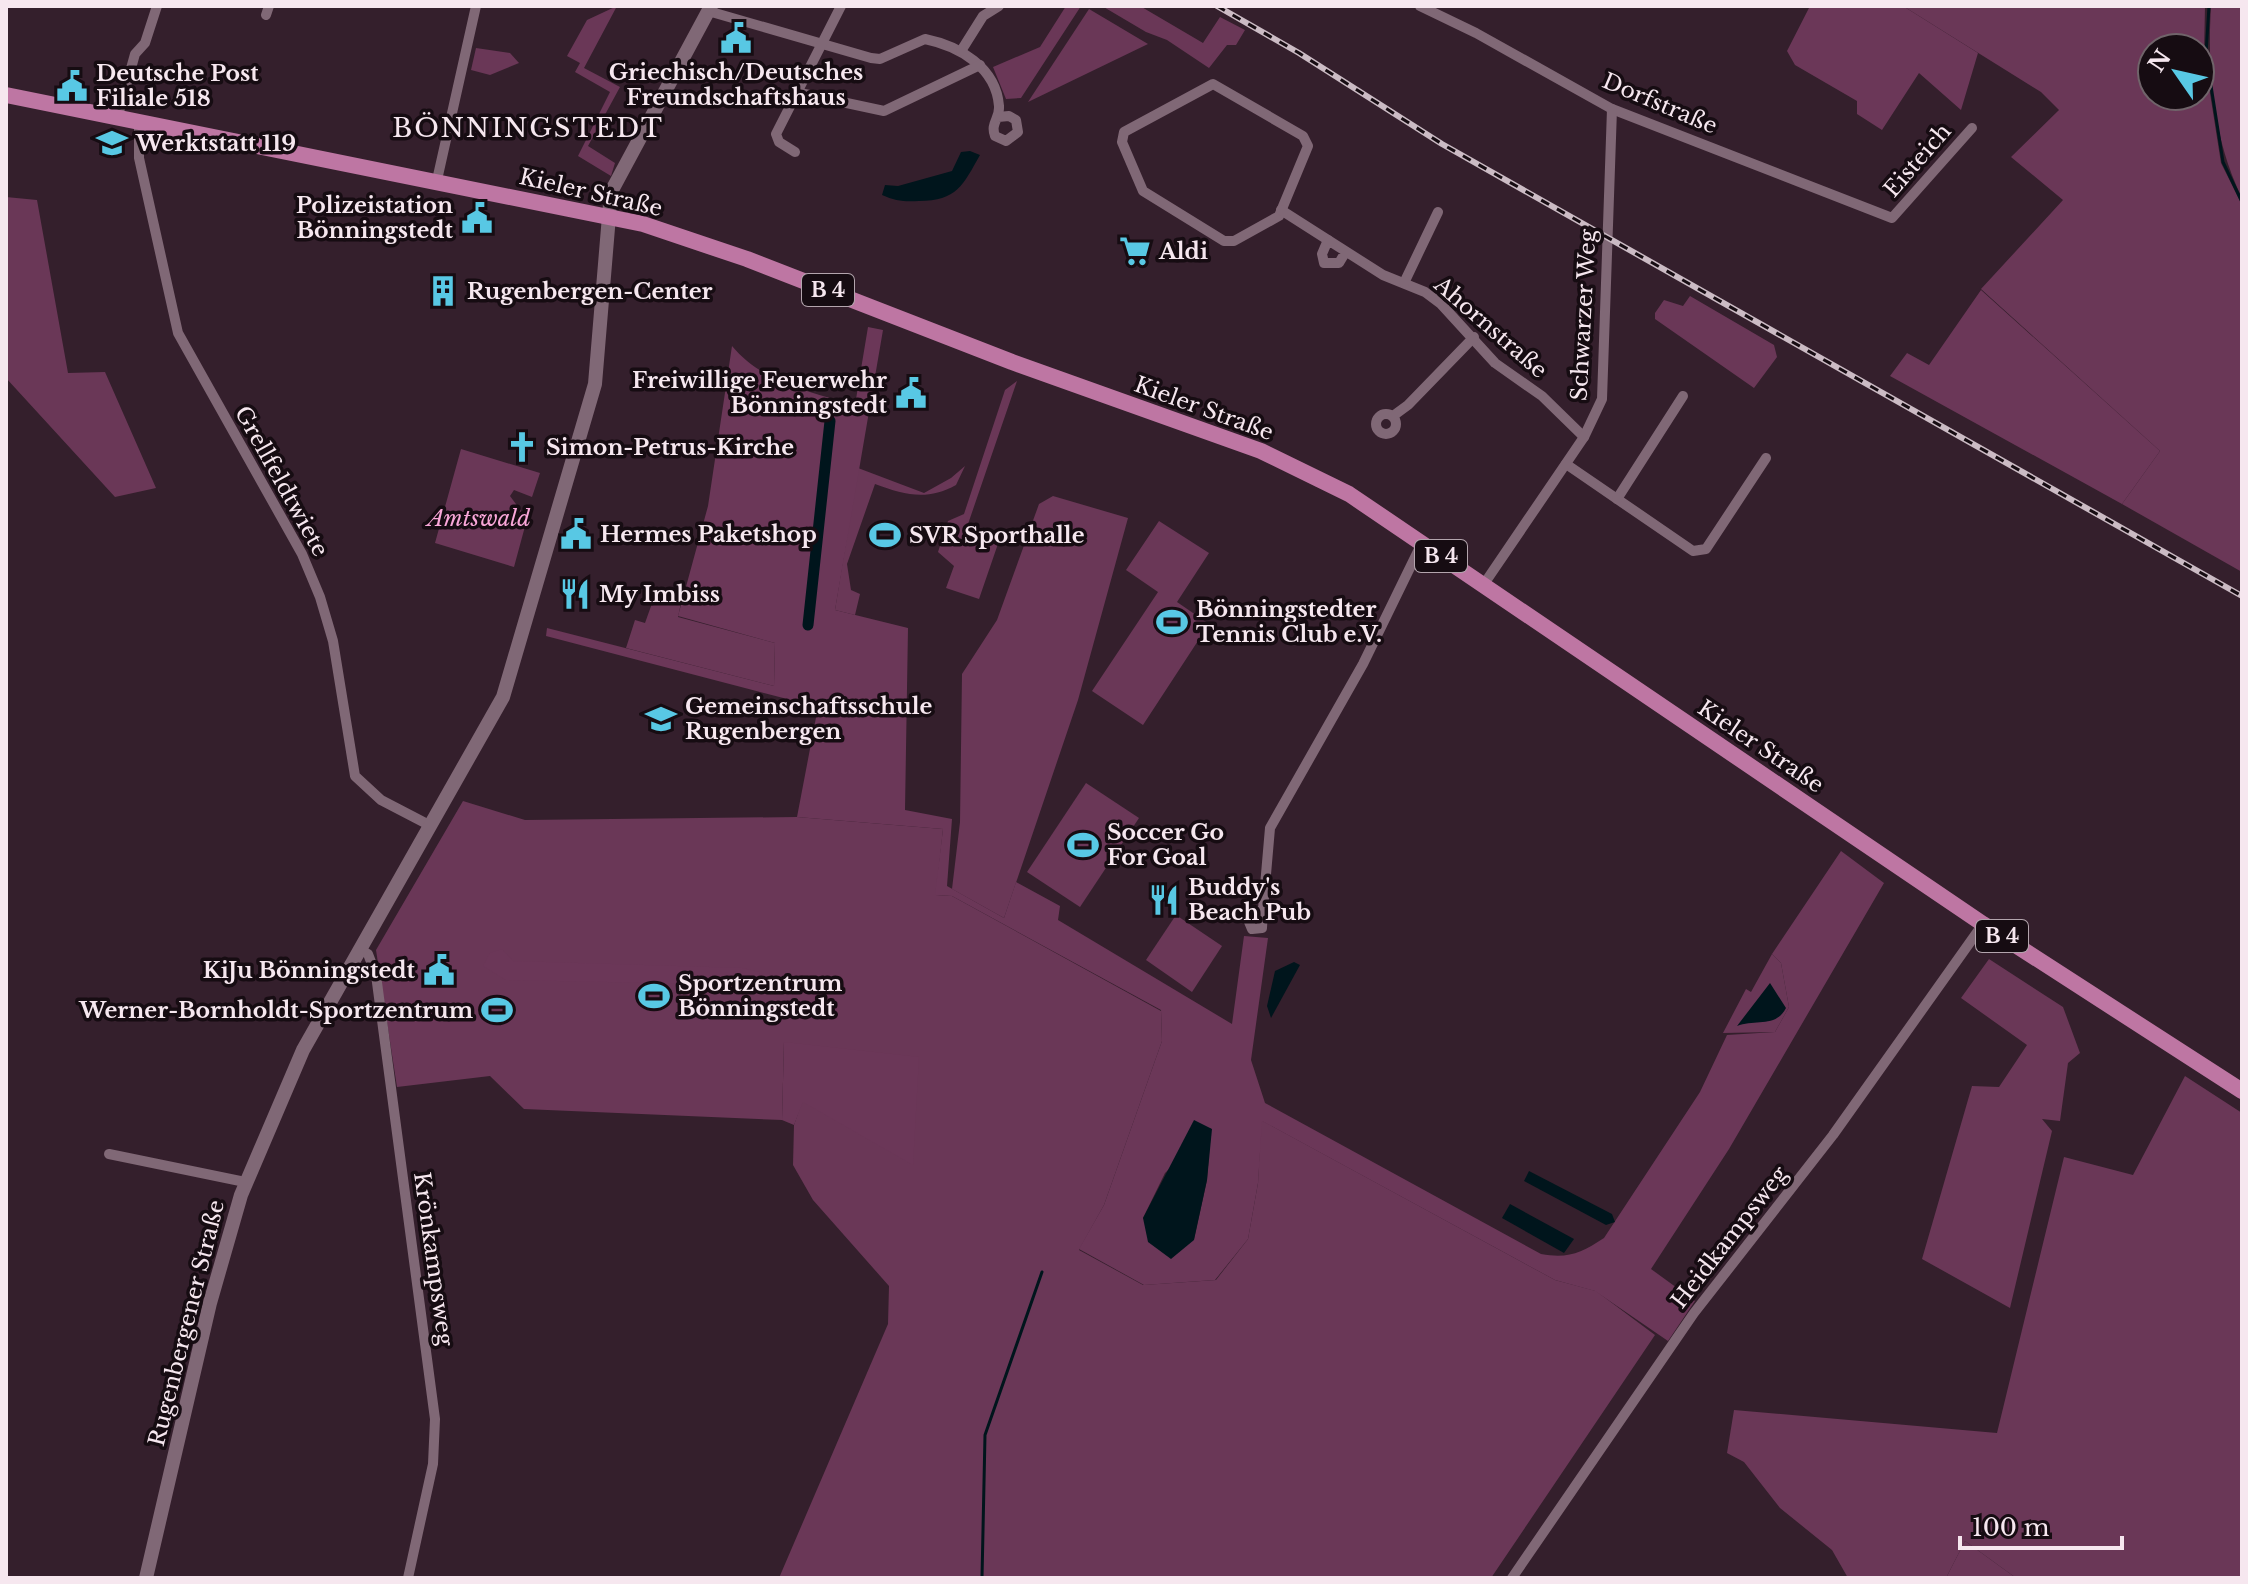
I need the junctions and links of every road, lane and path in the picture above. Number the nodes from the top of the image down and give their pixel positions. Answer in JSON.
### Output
{"nodes":[{"id":1,"x":157,"y":6,"type":"edge"},
{"id":2,"x":476,"y":6,"type":"edge"},
{"id":3,"x":841,"y":6,"type":"edge"},
{"id":4,"x":999,"y":6,"type":"edge"},
{"id":5,"x":1420,"y":6,"type":"edge"},
{"id":6,"x":710,"y":8,"type":"edge"},
{"id":7,"x":825,"y":43,"type":"junction"},
{"id":8,"x":961,"y":51,"type":"junction"},
{"id":9,"x":980,"y":65,"type":"junction"},
{"id":10,"x":800,"y":93,"type":"junction"},
{"id":11,"x":6,"y":95,"type":"edge"},
{"id":12,"x":1612,"y":109,"type":"junction"},
{"id":13,"x":998,"y":117,"type":"dead end"},
{"id":14,"x":117,"y":119,"type":"junction"},
{"id":15,"x":139,"y":123,"type":"junction"},
{"id":16,"x":1972,"y":128,"type":"dead end"},
{"id":17,"x":795,"y":152,"type":"dead end"},
{"id":18,"x":437,"y":180,"type":"junction"},
{"id":19,"x":1281,"y":210,"type":"junction"},
{"id":20,"x":1438,"y":212,"type":"dead end"},
{"id":21,"x":606,"y":216,"type":"junction"},
{"id":22,"x":1892,"y":218,"type":"joint"},
{"id":23,"x":1328,"y":240,"type":"junction"},
{"id":24,"x":1345,"y":253,"type":"junction"},
{"id":25,"x":1404,"y":283,"type":"junction"},
{"id":26,"x":1474,"y":337,"type":"junction"},
{"id":27,"x":1683,"y":396,"type":"dead end"},
{"id":28,"x":1393,"y":416,"type":"dead end"},
{"id":29,"x":1584,"y":437,"type":"junction"},
{"id":30,"x":1766,"y":458,"type":"dead end"},
{"id":31,"x":1566,"y":464,"type":"junction"},
{"id":32,"x":1617,"y":499,"type":"junction"},
{"id":33,"x":1422,"y":543,"type":"junction"},
{"id":34,"x":1484,"y":584,"type":"junction"},
{"id":35,"x":429,"y":830,"type":"junction"},
{"id":36,"x":1263,"y":909,"type":"dead end"},
{"id":37,"x":1983,"y":924,"type":"junction"},
{"id":38,"x":361,"y":950,"type":"junction"},
{"id":39,"x":2242,"y":1091,"type":"edge"},
{"id":40,"x":109,"y":1154,"type":"dead end"},
{"id":41,"x":245,"y":1182,"type":"junction"},
{"id":42,"x":146,"y":1578,"type":"edge"},
{"id":43,"x":408,"y":1578,"type":"edge"},
{"id":44,"x":1512,"y":1578,"type":"edge"}],
"edges":[{"from":1,"to":14,"type":"street"},
{"from":2,"to":18,"type":"street"},
{"from":3,"to":7,"type":"street"},
{"from":4,"to":8,"type":"street"},
{"from":5,"to":12,"type":"street","name":"Dorfstraße"},
{"from":6,"to":7,"type":"street"},
{"from":6,"to":21,"type":"main road","name":"Rugenbergener Straße"},
{"from":7,"to":8,"type":"street"},
{"from":7,"to":10,"type":"street"},
{"from":8,"to":9,"type":"street"},
{"from":9,"to":10,"type":"street"},
{"from":9,"to":13,"type":"street"},
{"from":10,"to":17,"type":"street"},
{"from":11,"to":14,"type":"main road","name":"Kieler Straße","number":"B 4"},
{"from":12,"to":22,"type":"street","name":"Dorfstraße"},
{"from":12,"to":29,"type":"street","name":"Schwarzer Weg"},
{"from":14,"to":15,"type":"main road","name":"Kieler Straße","number":"B 4"},
{"from":15,"to":18,"type":"main road","name":"Kieler Straße","number":"B 4"},
{"from":15,"to":35,"type":"street","name":"Grellfeldtwiete"},
{"from":16,"to":22,"type":"street","name":"Eisteich"},
{"from":18,"to":21,"type":"main road","name":"Kieler Straße","number":"B 4"},
{"from":19,"to":19,"type":"street"},
{"from":19,"to":23,"type":"street","name":"Ahornstraße"},
{"from":20,"to":25,"type":"street","name":"Ahornstraße"},
{"from":21,"to":33,"type":"main road","name":"Kieler Straße","number":"B 4"},
{"from":21,"to":35,"type":"main road","name":"Rugenbergener Straße"},
{"from":23,"to":24,"type":"street","name":"Ahornstraße"},
{"from":23,"to":24,"type":"street","name":"Ahornstraße"},
{"from":24,"to":25,"type":"street","name":"Ahornstraße"},
{"from":25,"to":26,"type":"street","name":"Ahornstraße"},
{"from":26,"to":28,"type":"street"},
{"from":26,"to":29,"type":"street","name":"Ahornstraße"},
{"from":27,"to":32,"type":"street"},
{"from":29,"to":31,"type":"street","name":"Schwarzer Weg"},
{"from":30,"to":32,"type":"street"},
{"from":31,"to":32,"type":"street"},
{"from":31,"to":34,"type":"street","name":"Schwarzer Weg"},
{"from":33,"to":34,"type":"main road","name":"Kieler Straße","number":"B 4"},
{"from":33,"to":36,"type":"street"},
{"from":34,"to":37,"type":"main road","name":"Kieler Straße","number":"B 4"},
{"from":35,"to":38,"type":"main road","name":"Rugenbergener Straße"},
{"from":37,"to":39,"type":"main road","name":"Kieler Straße","number":"B 4"},
{"from":37,"to":44,"type":"street","name":"Heidkampsweg"},
{"from":38,"to":41,"type":"main road","name":"Rugenbergener Straße"},
{"from":38,"to":43,"type":"street","name":"Krönkampsweg"},
{"from":40,"to":41,"type":"street"},
{"from":41,"to":42,"type":"main road","name":"Rugenbergener Straße"}]}
